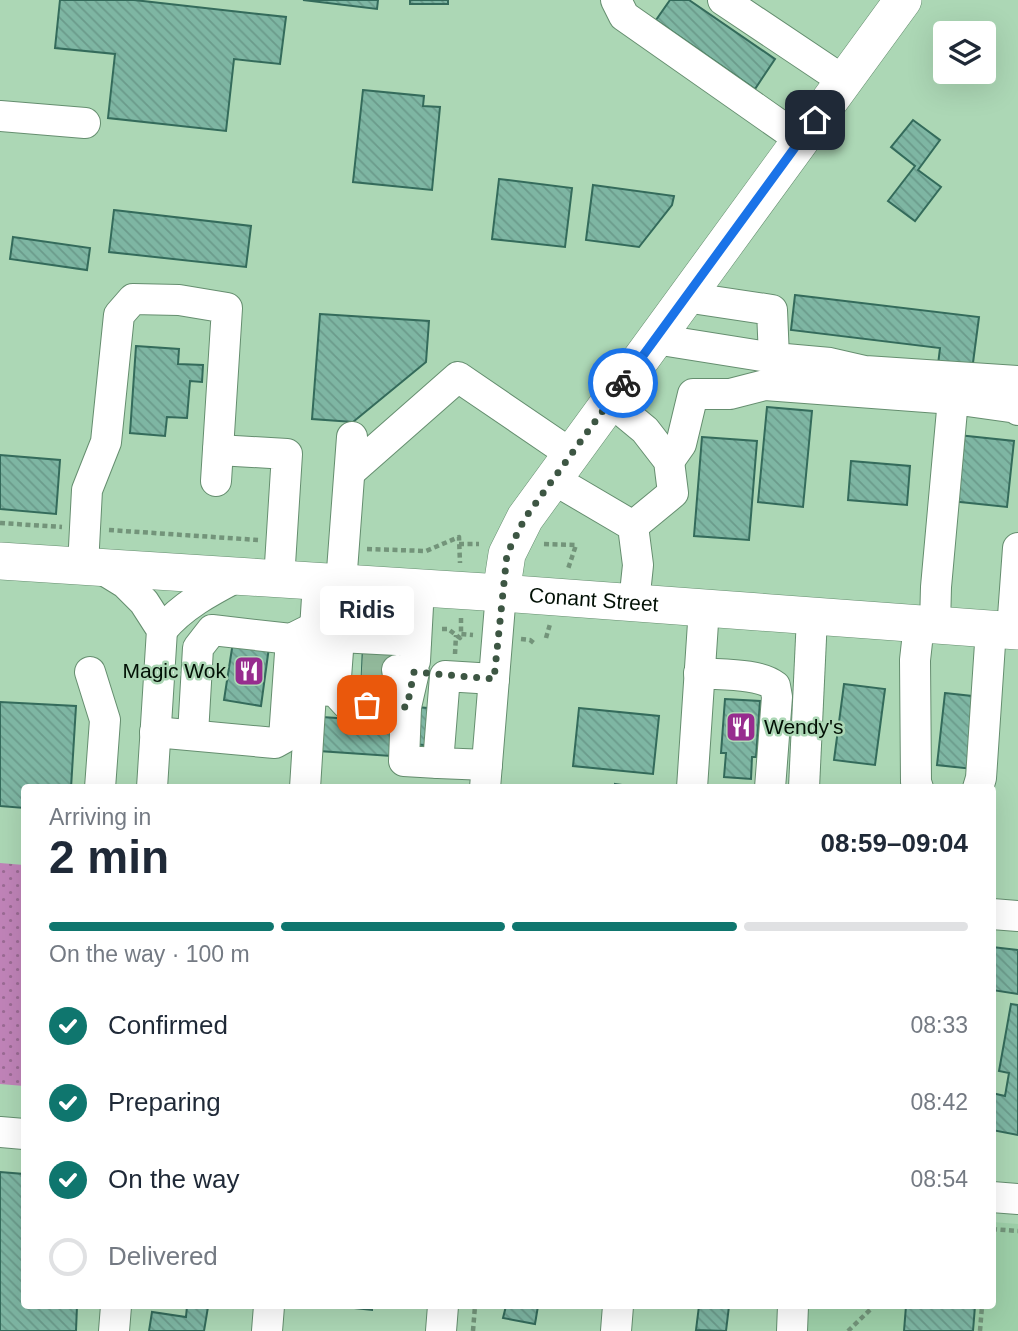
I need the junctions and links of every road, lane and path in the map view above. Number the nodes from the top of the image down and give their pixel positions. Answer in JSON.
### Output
{"nodes":[{"id":1,"x":616,"y":0,"type":"edge"},
{"id":2,"x":723,"y":0,"type":"edge"},
{"id":3,"x":902,"y":0,"type":"edge"},
{"id":4,"x":844,"y":81,"type":"junction"},
{"id":5,"x":0,"y":116,"type":"edge"},
{"id":6,"x":86,"y":122,"type":"dead end"},
{"id":7,"x":801,"y":140,"type":"junction"},
{"id":8,"x":685,"y":297,"type":"junction"},
{"id":9,"x":655,"y":339,"type":"junction"},
{"id":10,"x":774,"y":358,"type":"junction"},
{"id":11,"x":792,"y":387,"type":"junction"},
{"id":12,"x":1009,"y":394,"type":"edge"},
{"id":13,"x":953,"y":399,"type":"junction"},
{"id":14,"x":610,"y":401,"type":"junction"},
{"id":15,"x":352,"y":437,"type":"dead end"},
{"id":16,"x":218,"y":450,"type":"junction"},
{"id":17,"x":669,"y":461,"type":"junction"},
{"id":18,"x":562,"y":466,"type":"junction"},
{"id":19,"x":350,"y":472,"type":"junction"},
{"id":20,"x":216,"y":481,"type":"dead end"},
{"id":21,"x":0,"y":523,"type":"edge"},
{"id":22,"x":633,"y":526,"type":"junction"},
{"id":23,"x":85,"y":529,"type":"junction"},
{"id":24,"x":459,"y":537,"type":"dead end"},
{"id":25,"x":281,"y":542,"type":"junction"},
{"id":26,"x":344,"y":547,"type":"junction"},
{"id":27,"x":1018,"y":548,"type":"edge"},
{"id":28,"x":2,"y":558,"type":"edge"},
{"id":29,"x":91,"y":567,"type":"junction"},
{"id":30,"x":237,"y":577,"type":"junction"},
{"id":31,"x":279,"y":580,"type":"junction"},
{"id":32,"x":329,"y":583,"type":"junction"},
{"id":33,"x":419,"y":587,"type":"junction"},
{"id":34,"x":501,"y":593,"type":"junction"},
{"id":35,"x":634,"y":603,"type":"junction"},
{"id":36,"x":704,"y":608,"type":"junction"},
{"id":37,"x":812,"y":617,"type":"junction"},
{"id":38,"x":927,"y":625,"type":"junction"},
{"id":39,"x":162,"y":630,"type":"junction"},
{"id":40,"x":1007,"y":630,"type":"edge"},
{"id":41,"x":309,"y":638,"type":"junction"},
{"id":42,"x":416,"y":641,"type":"junction"},
{"id":43,"x":406,"y":671,"type":"junction"},
{"id":44,"x":90,"y":672,"type":"dead end"},
{"id":45,"x":699,"y":673,"type":"junction"},
{"id":46,"x":444,"y":676,"type":"junction"},
{"id":47,"x":336,"y":679,"type":"junction"},
{"id":48,"x":494,"y":679,"type":"junction"},
{"id":49,"x":765,"y":680,"type":"junction"},
{"id":50,"x":407,"y":707,"type":"junction"},
{"id":51,"x":155,"y":732,"type":"junction"},
{"id":52,"x":193,"y":734,"type":"junction"},
{"id":53,"x":289,"y":740,"type":"junction"},
{"id":54,"x":438,"y":763,"type":"junction"},
{"id":55,"x":486,"y":776,"type":"edge"},
{"id":56,"x":100,"y":784,"type":"edge"},
{"id":57,"x":152,"y":784,"type":"edge"},
{"id":58,"x":304,"y":784,"type":"edge"},
{"id":59,"x":692,"y":784,"type":"edge"},
{"id":60,"x":758,"y":784,"type":"edge"},
{"id":61,"x":770,"y":784,"type":"edge"},
{"id":62,"x":804,"y":784,"type":"edge"},
{"id":63,"x":917,"y":784,"type":"edge"},
{"id":64,"x":979,"y":784,"type":"edge"},
{"id":65,"x":996,"y":914,"type":"edge"},
{"id":66,"x":1018,"y":916,"type":"edge"},
{"id":67,"x":0,"y":1132,"type":"edge"},
{"id":68,"x":21,"y":1133,"type":"edge"},
{"id":69,"x":996,"y":1197,"type":"edge"},
{"id":70,"x":1018,"y":1199,"type":"edge"},
{"id":71,"x":996,"y":1229,"type":"edge"},
{"id":72,"x":1018,"y":1231,"type":"edge"},
{"id":73,"x":116,"y":1309,"type":"edge"},
{"id":74,"x":269,"y":1309,"type":"edge"},
{"id":75,"x":443,"y":1309,"type":"edge"},
{"id":76,"x":475,"y":1309,"type":"edge"},
{"id":77,"x":618,"y":1309,"type":"edge"},
{"id":78,"x":793,"y":1309,"type":"edge"},
{"id":79,"x":871,"y":1309,"type":"edge"},
{"id":80,"x":982,"y":1309,"type":"edge"},
{"id":81,"x":114,"y":1331,"type":"edge"},
{"id":82,"x":267,"y":1331,"type":"edge"},
{"id":83,"x":441,"y":1331,"type":"edge"},
{"id":84,"x":473,"y":1331,"type":"edge"},
{"id":85,"x":616,"y":1331,"type":"edge"},
{"id":86,"x":792,"y":1331,"type":"edge"},
{"id":87,"x":848,"y":1331,"type":"edge"},
{"id":88,"x":980,"y":1331,"type":"edge"}],
"edges":[{"from":1,"to":7,"type":"street"},
{"from":2,"to":4,"type":"street"},
{"from":3,"to":4,"type":"main road"},
{"from":4,"to":7,"type":"main road"},
{"from":5,"to":6,"type":"street"},
{"from":7,"to":8,"type":"main road"},
{"from":8,"to":9,"type":"main road"},
{"from":8,"to":10,"type":"street"},
{"from":9,"to":10,"type":"street"},
{"from":9,"to":14,"type":"main road"},
{"from":10,"to":11,"type":"street"},
{"from":10,"to":12,"type":"street"},
{"from":11,"to":13,"type":"street"},
{"from":11,"to":17,"type":"street"},
{"from":12,"to":13,"type":"street"},
{"from":13,"to":38,"type":"street"},
{"from":14,"to":17,"type":"street"},
{"from":14,"to":18,"type":"main road"},
{"from":15,"to":19,"type":"street"},
{"from":16,"to":20,"type":"street"},
{"from":16,"to":23,"type":"street"},
{"from":16,"to":25,"type":"street"},
{"from":17,"to":22,"type":"street"},
{"from":18,"to":19,"type":"street"},
{"from":18,"to":22,"type":"street"},
{"from":18,"to":34,"type":"main road"},
{"from":19,"to":26,"type":"street"},
{"from":21,"to":23,"type":"path"},
{"from":22,"to":35,"type":"street"},
{"from":23,"to":25,"type":"path"},
{"from":23,"to":29,"type":"street"},
{"from":24,"to":26,"type":"path"},
{"from":25,"to":31,"type":"street"},
{"from":26,"to":32,"type":"street"},
{"from":27,"to":40,"type":"street"},
{"from":28,"to":29,"type":"main road","name":"Conant Street"},
{"from":29,"to":30,"type":"main road","name":"Conant Street"},
{"from":29,"to":39,"type":"street"},
{"from":30,"to":31,"type":"main road","name":"Conant Street"},
{"from":30,"to":39,"type":"street"},
{"from":31,"to":32,"type":"main road","name":"Conant Street"},
{"from":32,"to":33,"type":"main road","name":"Conant Street"},
{"from":32,"to":41,"type":"street"},
{"from":33,"to":34,"type":"main road","name":"Conant Street"},
{"from":33,"to":42,"type":"street"},
{"from":34,"to":35,"type":"main road","name":"Conant Street"},
{"from":34,"to":48,"type":"street"},
{"from":35,"to":36,"type":"main road","name":"Conant Street"},
{"from":36,"to":37,"type":"main road","name":"Conant Street"},
{"from":36,"to":45,"type":"street"},
{"from":37,"to":38,"type":"main road","name":"Conant Street"},
{"from":37,"to":62,"type":"street"},
{"from":38,"to":40,"type":"main road","name":"Conant Street"},
{"from":38,"to":63,"type":"street"},
{"from":39,"to":51,"type":"street"},
{"from":40,"to":64,"type":"street"},
{"from":41,"to":42,"type":"street"},
{"from":41,"to":47,"type":"street"},
{"from":41,"to":52,"type":"street"},
{"from":41,"to":53,"type":"street"},
{"from":42,"to":43,"type":"street"},
{"from":43,"to":46,"type":"street"},
{"from":43,"to":50,"type":"street"},
{"from":44,"to":56,"type":"street"},
{"from":45,"to":49,"type":"street"},
{"from":45,"to":59,"type":"street"},
{"from":46,"to":48,"type":"street"},
{"from":46,"to":54,"type":"street"},
{"from":47,"to":50,"type":"street"},
{"from":47,"to":53,"type":"street"},
{"from":48,"to":55,"type":"street"},
{"from":49,"to":60,"type":"street"},
{"from":49,"to":61,"type":"street"},
{"from":50,"to":54,"type":"street"},
{"from":51,"to":52,"type":"street"},
{"from":51,"to":57,"type":"street"},
{"from":52,"to":53,"type":"street"},
{"from":53,"to":58,"type":"street"},
{"from":54,"to":55,"type":"street"},
{"from":65,"to":66,"type":"street"},
{"from":67,"to":68,"type":"street"},
{"from":69,"to":70,"type":"street"},
{"from":71,"to":72,"type":"path"},
{"from":73,"to":81,"type":"street"},
{"from":74,"to":82,"type":"street"},
{"from":75,"to":83,"type":"street"},
{"from":76,"to":84,"type":"path"},
{"from":77,"to":85,"type":"street"},
{"from":78,"to":86,"type":"street"},
{"from":79,"to":87,"type":"path"},
{"from":80,"to":88,"type":"path"}]}
